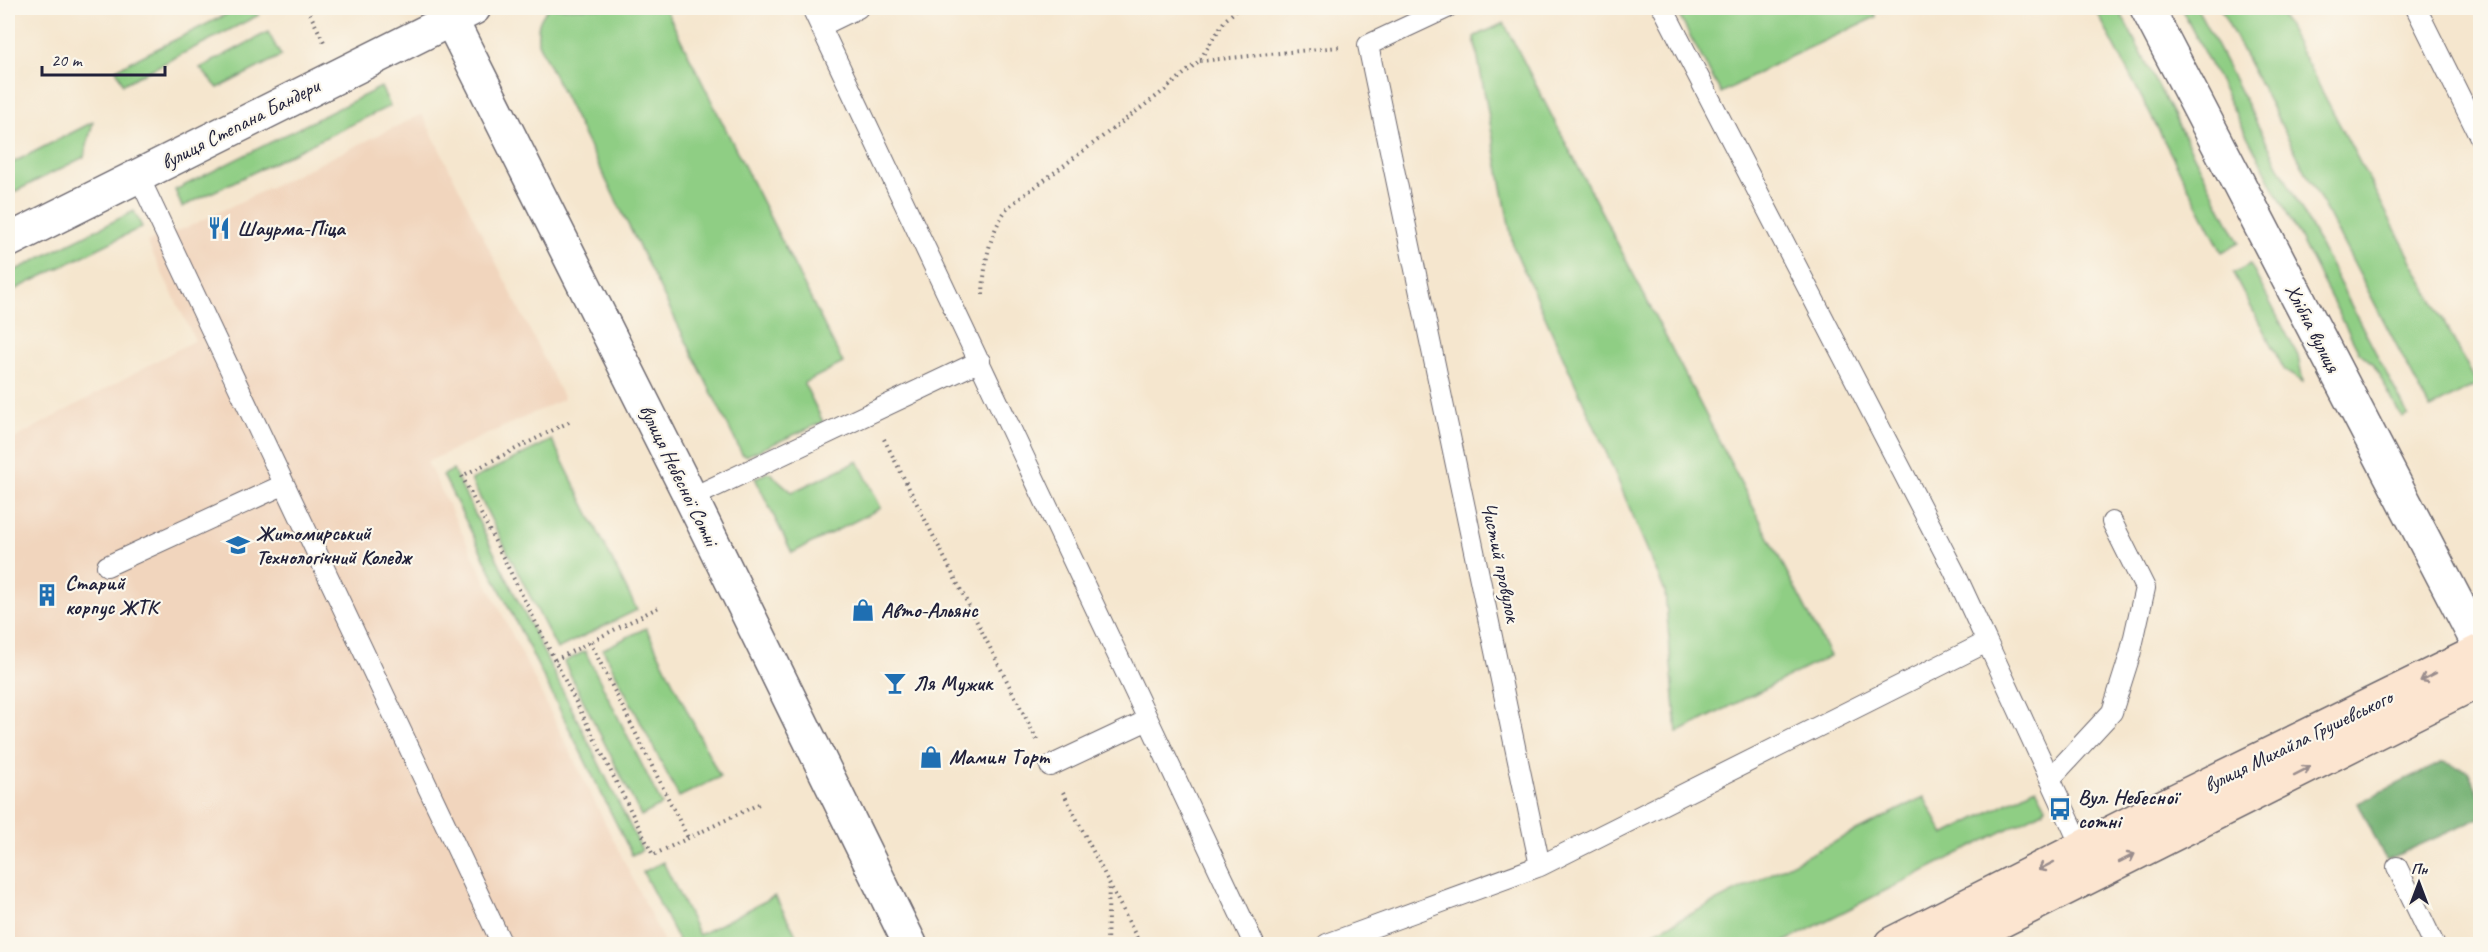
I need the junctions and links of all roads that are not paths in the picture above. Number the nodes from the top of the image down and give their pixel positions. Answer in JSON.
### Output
{"nodes":[{"id":1,"x":812,"y":8,"type":"edge"},
{"id":2,"x":858,"y":8,"type":"edge"},
{"id":3,"x":1446,"y":8,"type":"edge"},
{"id":4,"x":1663,"y":8,"type":"edge"},
{"id":5,"x":2148,"y":8,"type":"edge"},
{"id":6,"x":2416,"y":8,"type":"edge"},
{"id":7,"x":456,"y":11,"type":"edge"},
{"id":8,"x":823,"y":26,"type":"junction"},
{"id":9,"x":2481,"y":137,"type":"edge"},
{"id":10,"x":138,"y":175,"type":"junction"},
{"id":11,"x":8,"y":241,"type":"edge"},
{"id":12,"x":980,"y":361,"type":"junction"},
{"id":13,"x":283,"y":485,"type":"junction"},
{"id":14,"x":691,"y":498,"type":"junction"},
{"id":15,"x":2112,"y":522,"type":"dead end"},
{"id":16,"x":107,"y":566,"type":"dead end"},
{"id":17,"x":1987,"y":642,"type":"junction"},
{"id":18,"x":2481,"y":649,"type":"edge"},
{"id":19,"x":2481,"y":680,"type":"edge"},
{"id":20,"x":1148,"y":720,"type":"junction"},
{"id":21,"x":1050,"y":766,"type":"road end"},
{"id":22,"x":2050,"y":779,"type":"junction"},
{"id":23,"x":2082,"y":848,"type":"junction"},
{"id":24,"x":1540,"y":866,"type":"junction"},
{"id":25,"x":2397,"y":867,"type":"dead end"},
{"id":26,"x":1974,"y":940,"type":"edge"},
{"id":27,"x":502,"y":945,"type":"edge"},
{"id":28,"x":910,"y":945,"type":"edge"},
{"id":29,"x":1254,"y":945,"type":"edge"},
{"id":30,"x":1327,"y":945,"type":"edge"},
{"id":31,"x":1891,"y":945,"type":"edge"},
{"id":32,"x":2434,"y":945,"type":"edge"}],
"edges":[{"from":1,"to":8,"type":"lane"},
{"from":2,"to":8,"type":"lane"},
{"from":3,"to":24,"type":"lane","name":"Чистий провулок"},
{"from":4,"to":17,"type":"lane"},
{"from":5,"to":18,"type":"street","name":"Хлібна вулиця"},
{"from":6,"to":9,"type":"lane"},
{"from":7,"to":10,"type":"street","name":"вулиця Степана Бандери"},
{"from":7,"to":14,"type":"street","name":"вулиця Небесної Сотні"},
{"from":8,"to":12,"type":"lane"},
{"from":10,"to":11,"type":"street","name":"вулиця Степана Бандери"},
{"from":10,"to":13,"type":"lane"},
{"from":12,"to":14,"type":"lane"},
{"from":12,"to":20,"type":"lane"},
{"from":13,"to":16,"type":"lane"},
{"from":13,"to":27,"type":"lane"},
{"from":14,"to":28,"type":"street","name":"вулиця Небесної Сотні"},
{"from":15,"to":22,"type":"lane"},
{"from":17,"to":22,"type":"lane"},
{"from":17,"to":24,"type":"lane"},
{"from":18,"to":23,"type":"main road","name":"вулиця Михайла Грушевського","one_way":true},
{"from":26,"to":19,"type":"main road","name":"вулиця Михайла Грушевського","one_way":true},
{"from":20,"to":21,"type":"lane"},
{"from":20,"to":29,"type":"lane"},
{"from":22,"to":23,"type":"lane"},
{"from":23,"to":31,"type":"main road","name":"вулиця Михайла Грушевського","one_way":true},
{"from":24,"to":30,"type":"lane"},
{"from":25,"to":32,"type":"lane"}]}
